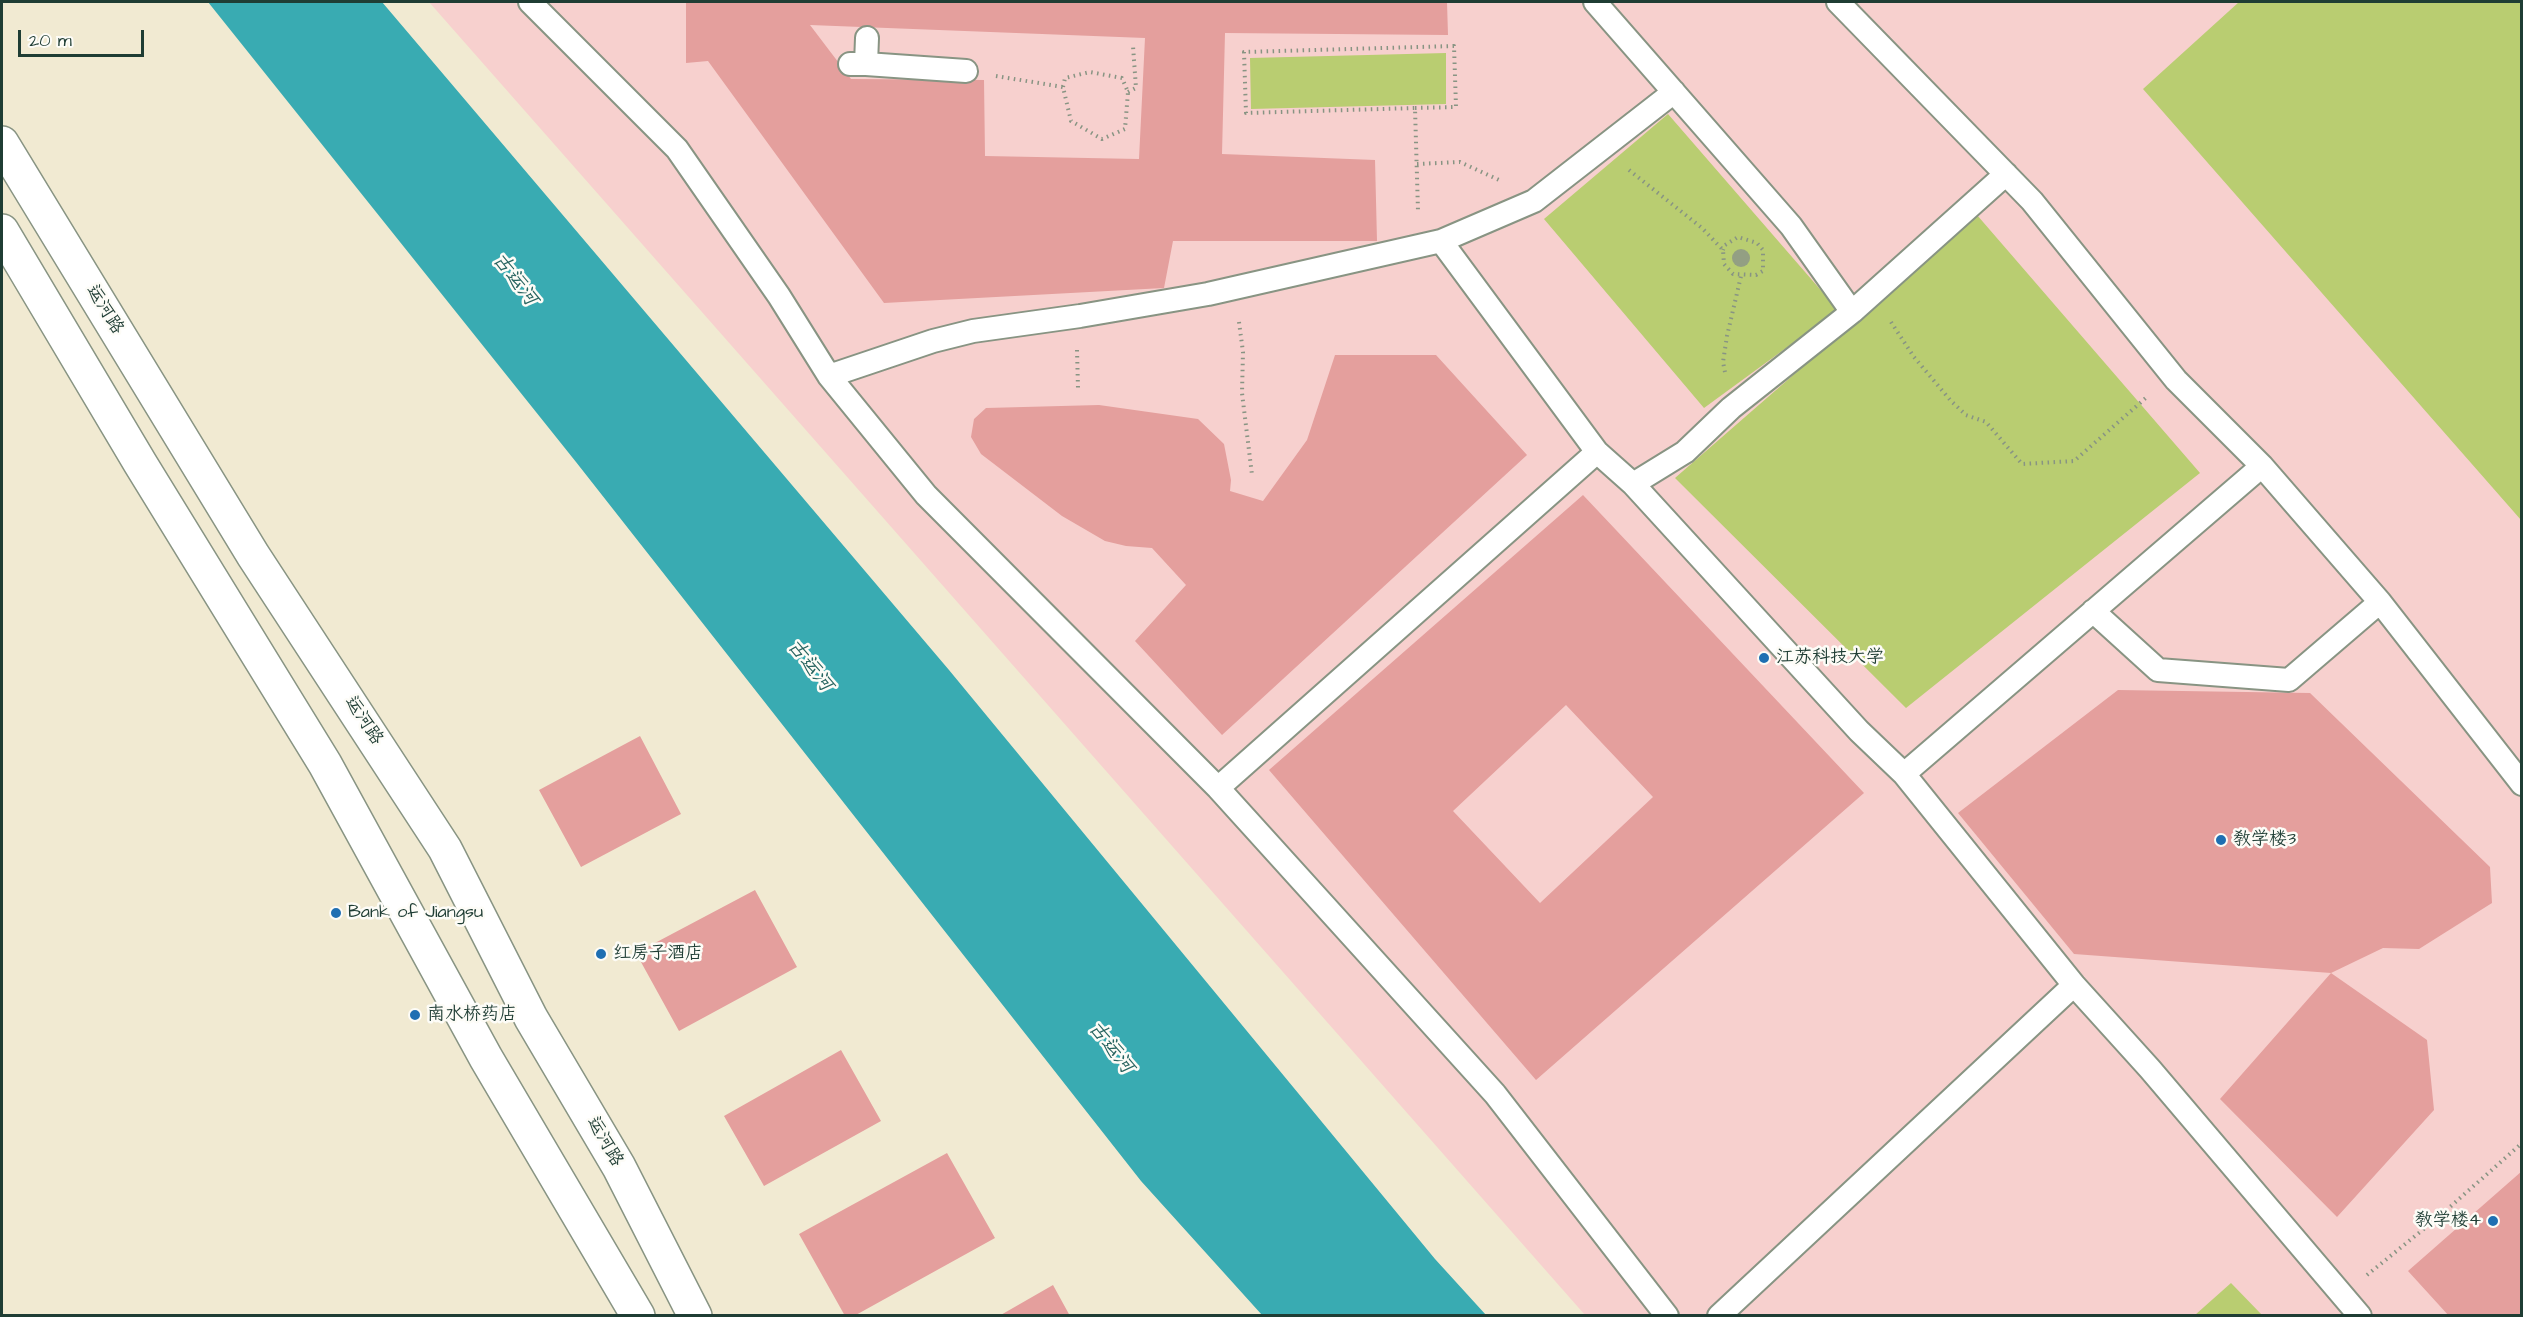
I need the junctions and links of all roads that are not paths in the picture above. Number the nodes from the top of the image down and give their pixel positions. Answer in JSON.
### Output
{"nodes":[{"id":1,"x":530,"y":2,"type":"edge"},
{"id":2,"x":1594,"y":2,"type":"edge"},
{"id":3,"x":1838,"y":2,"type":"edge"},
{"id":4,"x":867,"y":38,"type":"dead end"},
{"id":5,"x":966,"y":71,"type":"road end"},
{"id":6,"x":1674,"y":92,"type":"junction"},
{"id":7,"x":2,"y":143,"type":"edge"},
{"id":8,"x":2006,"y":174,"type":"junction"},
{"id":9,"x":2,"y":231,"type":"edge"},
{"id":10,"x":1442,"y":241,"type":"junction"},
{"id":11,"x":1852,"y":312,"type":"junction"},
{"id":12,"x":829,"y":376,"type":"junction"},
{"id":13,"x":1597,"y":452,"type":"junction"},
{"id":14,"x":2262,"y":466,"type":"junction"},
{"id":15,"x":1633,"y":484,"type":"junction"},
{"id":16,"x":2380,"y":602,"type":"junction"},
{"id":17,"x":2093,"y":611,"type":"junction"},
{"id":18,"x":1904,"y":774,"type":"junction"},
{"id":19,"x":2522,"y":784,"type":"edge"},
{"id":20,"x":1218,"y":788,"type":"junction"},
{"id":21,"x":2074,"y":985,"type":"junction"},
{"id":22,"x":638,"y":1316,"type":"edge"},
{"id":23,"x":695,"y":1316,"type":"edge"},
{"id":24,"x":1667,"y":1316,"type":"edge"},
{"id":25,"x":1719,"y":1316,"type":"edge"},
{"id":26,"x":2360,"y":1316,"type":"edge"}],
"edges":[{"from":1,"to":12,"type":"lane"},
{"from":2,"to":6,"type":"lane"},
{"from":3,"to":8,"type":"lane"},
{"from":4,"to":5,"type":"lane"},
{"from":6,"to":10,"type":"lane"},
{"from":6,"to":11,"type":"lane"},
{"from":7,"to":23,"type":"main road","name":"运河路"},
{"from":8,"to":11,"type":"lane"},
{"from":8,"to":14,"type":"lane"},
{"from":9,"to":22,"type":"main road"},
{"from":10,"to":12,"type":"lane"},
{"from":10,"to":13,"type":"lane"},
{"from":11,"to":15,"type":"lane"},
{"from":12,"to":20,"type":"lane"},
{"from":13,"to":15,"type":"lane"},
{"from":13,"to":20,"type":"lane"},
{"from":14,"to":16,"type":"lane"},
{"from":14,"to":17,"type":"lane"},
{"from":15,"to":18,"type":"lane"},
{"from":16,"to":17,"type":"lane"},
{"from":16,"to":19,"type":"lane"},
{"from":17,"to":18,"type":"lane"},
{"from":18,"to":21,"type":"lane"},
{"from":20,"to":24,"type":"lane"},
{"from":21,"to":25,"type":"lane"},
{"from":21,"to":26,"type":"lane"}]}
